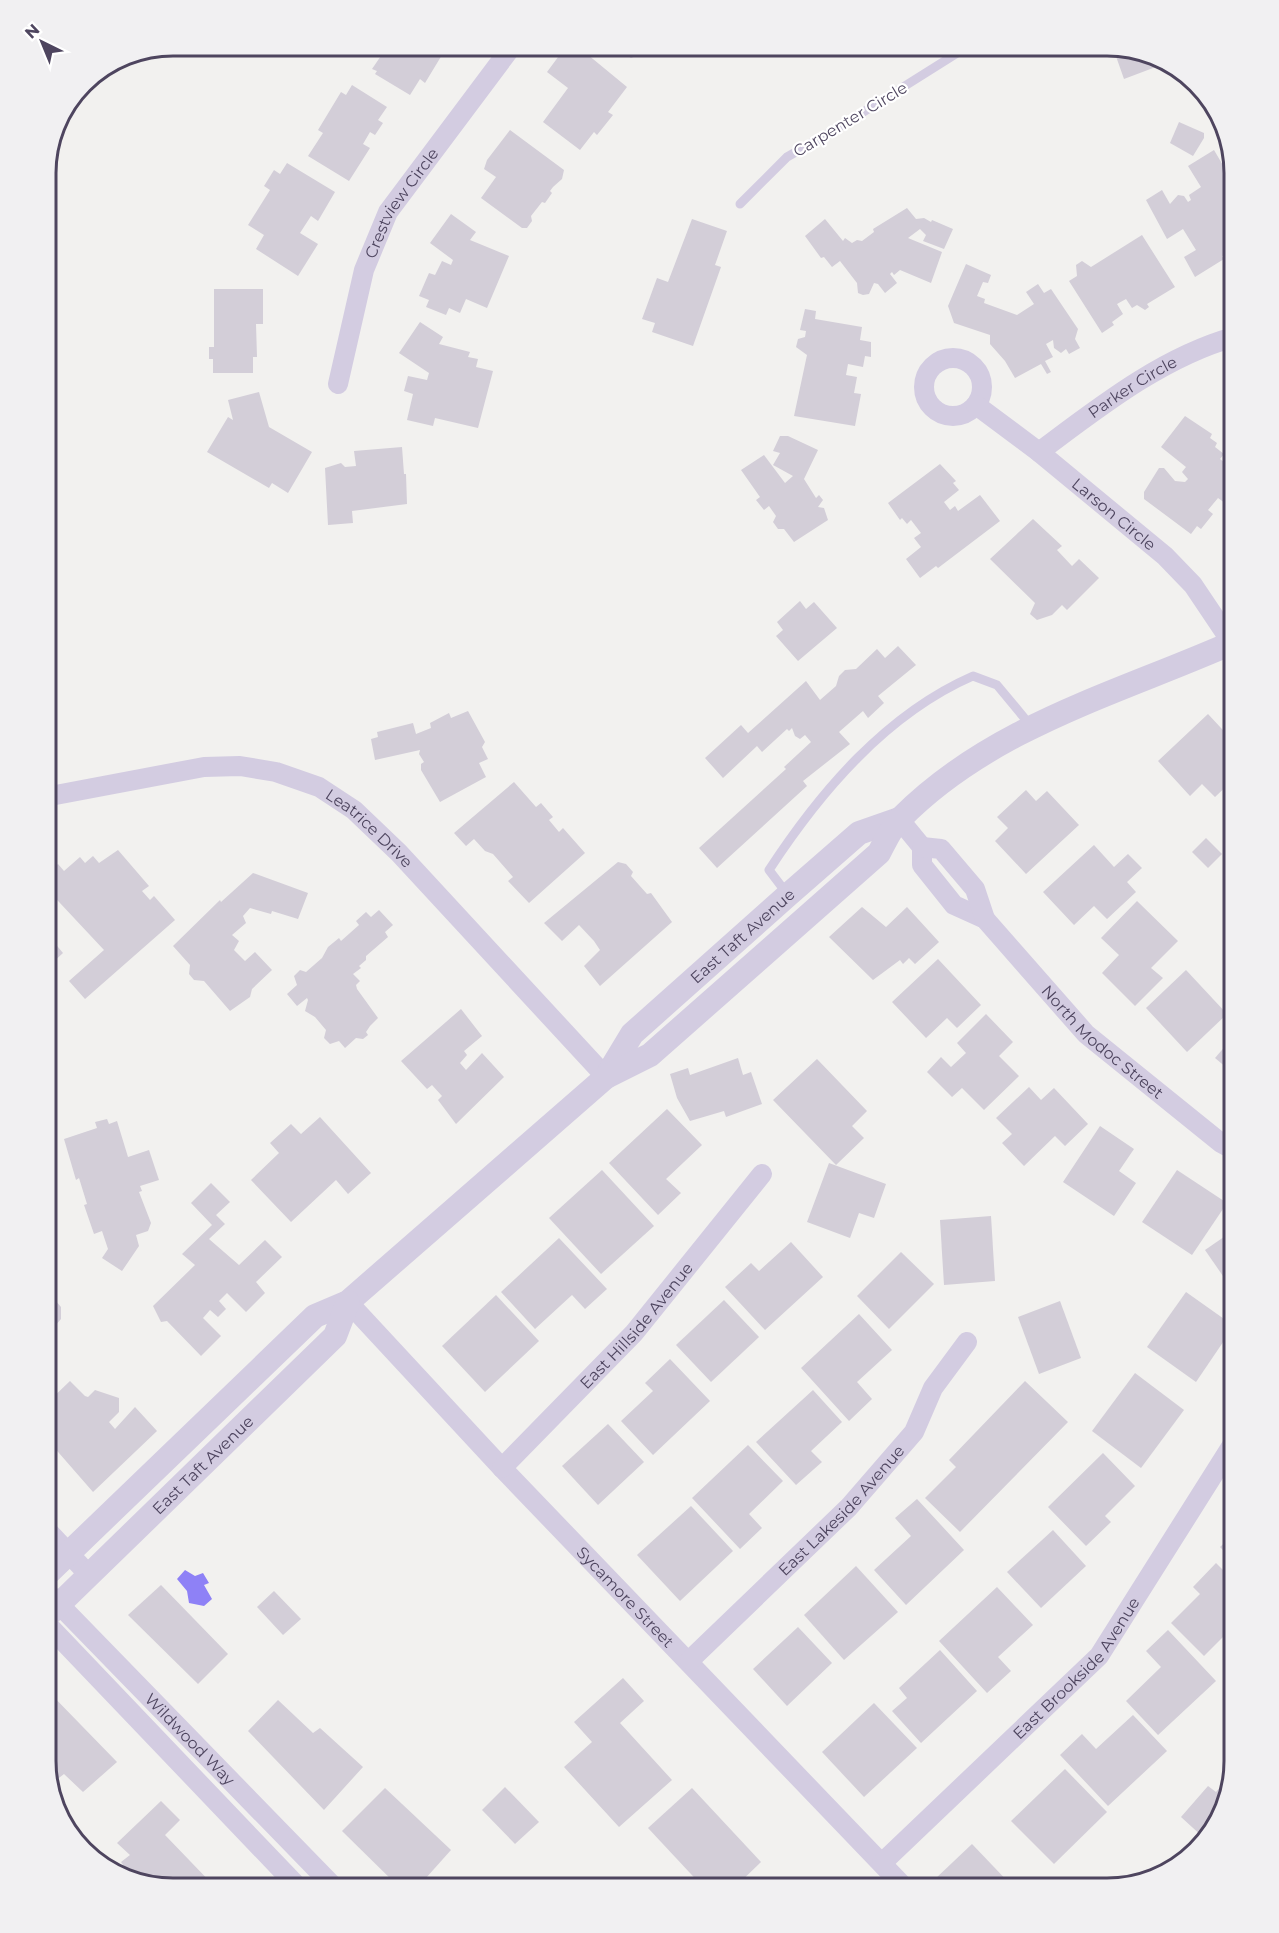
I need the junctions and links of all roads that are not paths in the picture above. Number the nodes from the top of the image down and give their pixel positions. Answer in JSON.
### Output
{"nodes":[{"id":1,"x":505,"y":56,"type":"edge"},
{"id":2,"x":953,"y":56,"type":"edge"},
{"id":3,"x":740,"y":204,"type":"dead end"},
{"id":4,"x":1224,"y":340,"type":"edge"},
{"id":5,"x":338,"y":384,"type":"dead end"},
{"id":6,"x":976,"y":405,"type":"dead end"},
{"id":7,"x":1039,"y":452,"type":"junction"},
{"id":8,"x":1224,"y":631,"type":"edge"},
{"id":9,"x":1224,"y":647,"type":"edge"},
{"id":10,"x":1032,"y":727,"type":"junction"},
{"id":11,"x":56,"y":794,"type":"edge"},
{"id":12,"x":899,"y":819,"type":"junction"},
{"id":13,"x":788,"y":895,"type":"junction"},
{"id":14,"x":606,"y":1077,"type":"junction"},
{"id":15,"x":1224,"y":1145,"type":"edge"},
{"id":16,"x":762,"y":1174,"type":"dead end"},
{"id":17,"x":348,"y":1302,"type":"junction"},
{"id":18,"x":967,"y":1342,"type":"dead end"},
{"id":19,"x":1224,"y":1458,"type":"edge"},
{"id":20,"x":502,"y":1468,"type":"junction"},
{"id":21,"x":56,"y":1539,"type":"edge"},
{"id":22,"x":69,"y":1553,"type":"junction"},
{"id":23,"x":56,"y":1565,"type":"edge"},
{"id":24,"x":89,"y":1575,"type":"junction"},
{"id":25,"x":56,"y":1603,"type":"edge"},
{"id":26,"x":56,"y":1616,"type":"edge"},
{"id":27,"x":56,"y":1617,"type":"edge"},
{"id":28,"x":690,"y":1660,"type":"junction"},
{"id":29,"x":196,"y":1746,"type":"junction"},
{"id":30,"x":178,"y":1762,"type":"junction"},
{"id":31,"x":882,"y":1863,"type":"junction"},
{"id":32,"x":289,"y":1877,"type":"edge"},
{"id":33,"x":324,"y":1877,"type":"edge"},
{"id":34,"x":896,"y":1878,"type":"edge"}],
"edges":[{"from":1,"to":5,"type":"street","name":"Crestview Circle"},
{"from":2,"to":3,"type":"lane","name":"Carpenter Circle"},
{"from":4,"to":7,"type":"street","name":"Parker Circle"},
{"from":6,"to":7,"type":"street","name":"Larson Circle"},
{"from":7,"to":8,"type":"street","name":"Larson Circle"},
{"from":9,"to":10,"type":"street","name":"East Taft Avenue"},
{"from":10,"to":12,"type":"street","name":"East Taft Avenue"},
{"from":10,"to":13,"type":"lane"},
{"from":11,"to":14,"type":"street","name":"Leatrice Drive"},
{"from":12,"to":13,"type":"street","name":"East Taft Avenue"},
{"from":12,"to":14,"type":"street","name":"East Taft Avenue"},
{"from":12,"to":15,"type":"street","name":"North Modoc Street"},
{"from":13,"to":14,"type":"street","name":"East Taft Avenue"},
{"from":14,"to":17,"type":"street","name":"East Taft Avenue"},
{"from":16,"to":20,"type":"street","name":"East Hillside Avenue"},
{"from":17,"to":20,"type":"street","name":"Sycamore Street"},
{"from":17,"to":22,"type":"street","name":"East Taft Avenue"},
{"from":17,"to":24,"type":"street","name":"East Taft Avenue"},
{"from":18,"to":28,"type":"street","name":"East Lakeside Avenue"},
{"from":19,"to":31,"type":"street","name":"East Brookside Avenue"},
{"from":20,"to":28,"type":"street","name":"Sycamore Street"},
{"from":21,"to":22,"type":"street"},
{"from":22,"to":23,"type":"street","name":"East Taft Avenue"},
{"from":22,"to":24,"type":"street"},
{"from":24,"to":25,"type":"street","name":"East Taft Avenue"},
{"from":26,"to":29,"type":"street","name":"Wildwood Way"},
{"from":27,"to":30,"type":"street","name":"Wildwood Way"},
{"from":28,"to":31,"type":"street","name":"Sycamore Street"},
{"from":29,"to":30,"type":"street"},
{"from":29,"to":33,"type":"street","name":"Wildwood Way"},
{"from":30,"to":32,"type":"street","name":"Wildwood Way"},
{"from":31,"to":34,"type":"street","name":"Sycamore Street"}]}
